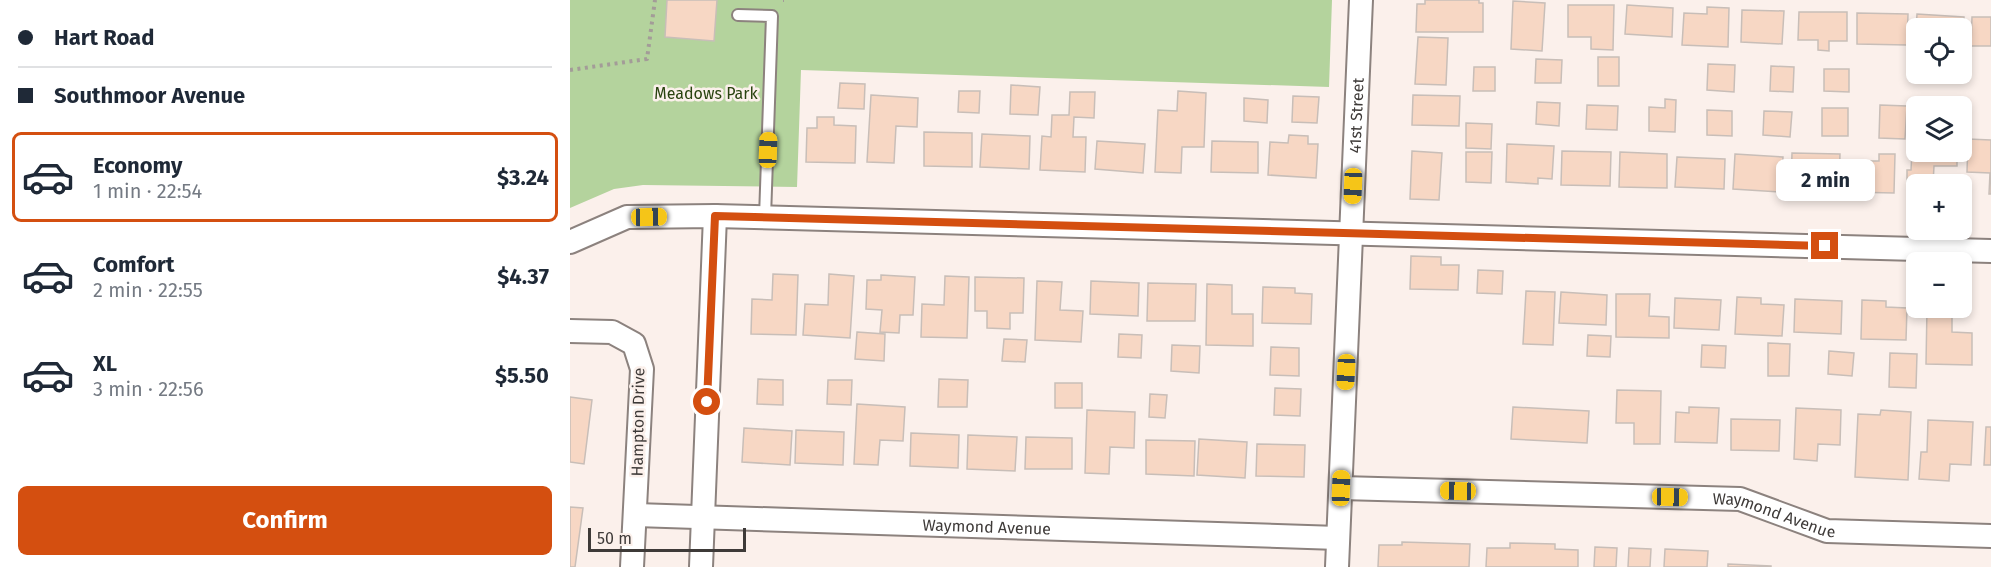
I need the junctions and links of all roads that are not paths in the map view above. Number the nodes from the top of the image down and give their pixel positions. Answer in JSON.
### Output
{"nodes":[{"id":1,"x":1360,"y":0,"type":"edge"},
{"id":2,"x":738,"y":15,"type":"dead end"},
{"id":3,"x":715,"y":216,"type":"junction"},
{"id":4,"x":765,"y":217,"type":"junction"},
{"id":5,"x":1351,"y":232,"type":"junction"},
{"id":6,"x":570,"y":242,"type":"edge"},
{"id":7,"x":1991,"y":251,"type":"edge"},
{"id":8,"x":570,"y":331,"type":"edge"},
{"id":9,"x":1341,"y":488,"type":"junction"},
{"id":10,"x":636,"y":516,"type":"junction"},
{"id":11,"x":702,"y":518,"type":"junction"},
{"id":12,"x":1991,"y":536,"type":"edge"},
{"id":13,"x":1338,"y":538,"type":"junction"},
{"id":14,"x":632,"y":567,"type":"edge"},
{"id":15,"x":701,"y":567,"type":"edge"},
{"id":16,"x":1337,"y":567,"type":"edge"}],
"edges":[{"from":1,"to":5,"type":"street","name":"41st Street"},
{"from":2,"to":4,"type":"lane"},
{"from":3,"to":4,"type":"street"},
{"from":3,"to":6,"type":"street"},
{"from":3,"to":11,"type":"street"},
{"from":4,"to":5,"type":"street"},
{"from":5,"to":7,"type":"street"},
{"from":5,"to":9,"type":"street","name":"41st Street"},
{"from":8,"to":10,"type":"street","name":"Hampton Drive"},
{"from":9,"to":12,"type":"street","name":"Waymond Avenue"},
{"from":9,"to":13,"type":"street","name":"41st Street"},
{"from":10,"to":11,"type":"street","name":"Waymond Avenue"},
{"from":10,"to":14,"type":"street","name":"Hampton Drive"},
{"from":11,"to":13,"type":"street","name":"Waymond Avenue"},
{"from":11,"to":15,"type":"street"},
{"from":13,"to":16,"type":"street","name":"41st Street"}]}
